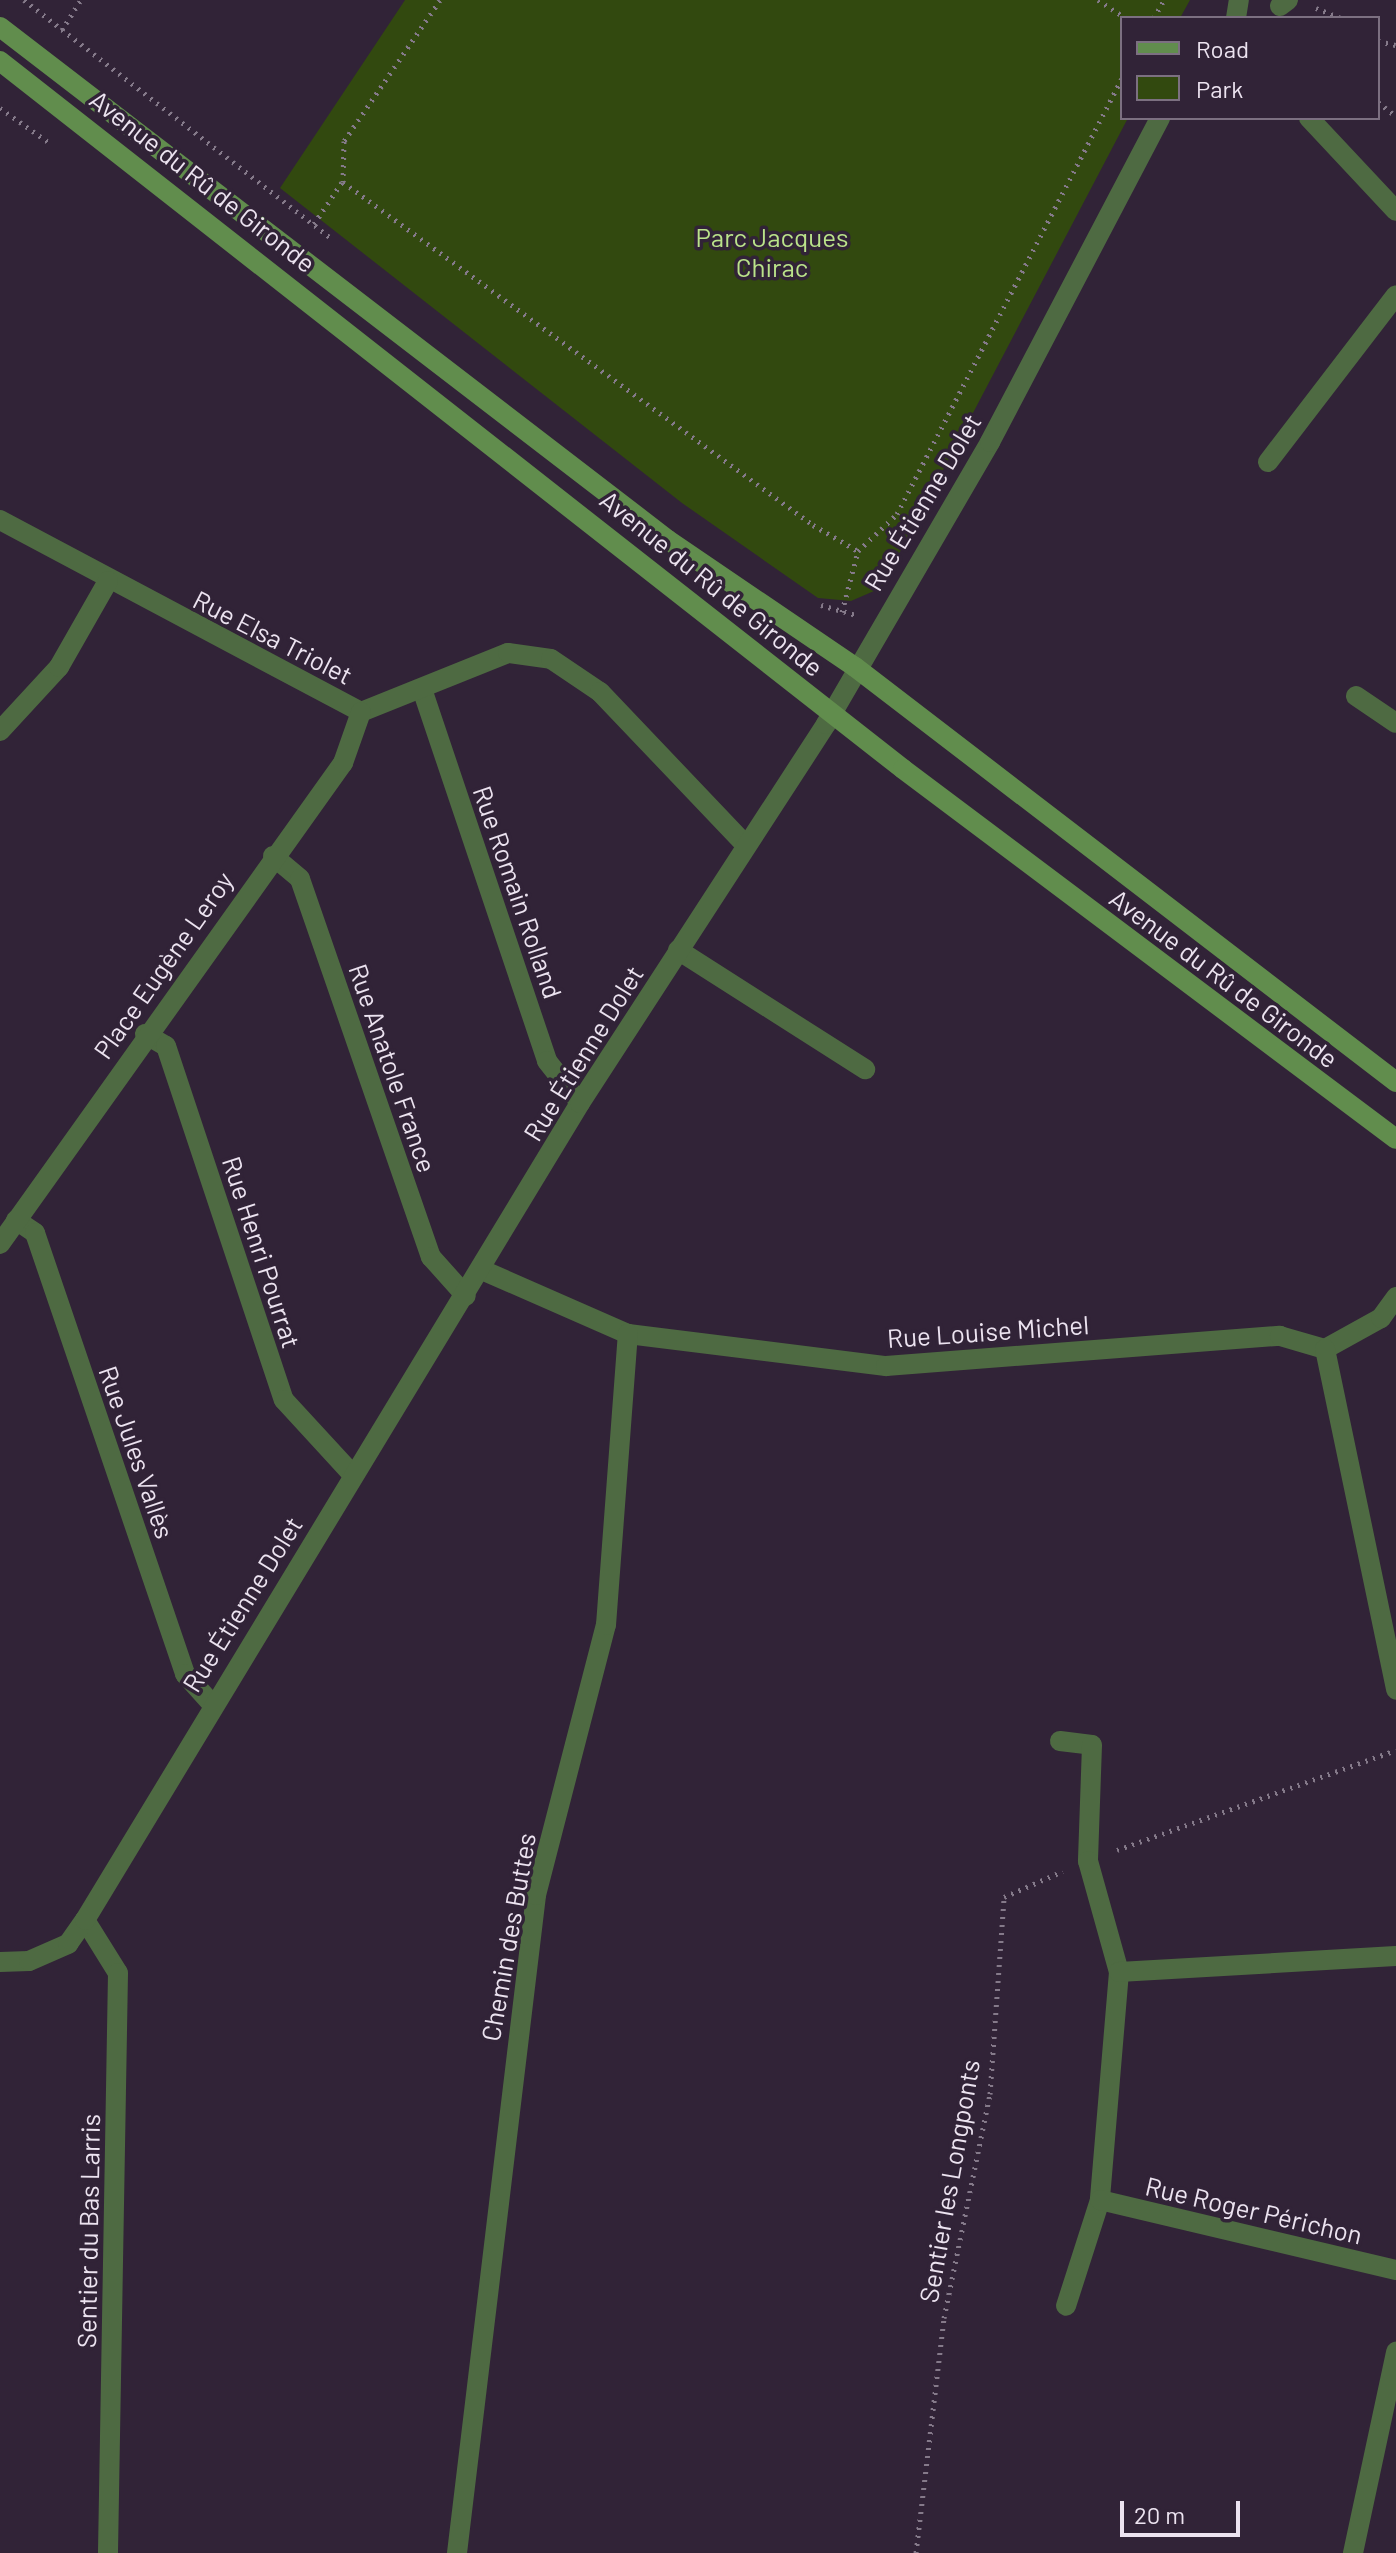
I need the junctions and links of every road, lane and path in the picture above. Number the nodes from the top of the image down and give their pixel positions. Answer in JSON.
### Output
{"nodes":[{"id":1,"x":81,"y":0,"type":"edge"},
{"id":2,"x":440,"y":0,"type":"edge"},
{"id":3,"x":1098,"y":0,"type":"edge"},
{"id":4,"x":1123,"y":16,"type":"edge"},
{"id":5,"x":0,"y":27,"type":"edge"},
{"id":6,"x":62,"y":30,"type":"dead end"},
{"id":7,"x":0,"y":61,"type":"edge"},
{"id":8,"x":1120,"y":83,"type":"edge"},
{"id":9,"x":1380,"y":104,"type":"edge"},
{"id":10,"x":1396,"y":116,"type":"edge"},
{"id":11,"x":1159,"y":120,"type":"edge"},
{"id":12,"x":1311,"y":120,"type":"edge"},
{"id":13,"x":343,"y":182,"type":"junction"},
{"id":14,"x":1396,"y":211,"type":"edge"},
{"id":15,"x":314,"y":224,"type":"dead end"},
{"id":16,"x":1396,"y":295,"type":"edge"},
{"id":17,"x":1268,"y":462,"type":"dead end"},
{"id":18,"x":0,"y":520,"type":"edge"},
{"id":19,"x":858,"y":551,"type":"junction"},
{"id":20,"x":108,"y":581,"type":"junction"},
{"id":21,"x":842,"y":612,"type":"dead end"},
{"id":22,"x":855,"y":667,"type":"junction"},
{"id":23,"x":422,"y":689,"type":"junction"},
{"id":24,"x":1356,"y":696,"type":"dead end"},
{"id":25,"x":361,"y":712,"type":"junction"},
{"id":26,"x":832,"y":713,"type":"junction"},
{"id":27,"x":1396,"y":723,"type":"edge"},
{"id":28,"x":0,"y":731,"type":"edge"},
{"id":29,"x":745,"y":844,"type":"junction"},
{"id":30,"x":273,"y":856,"type":"junction"},
{"id":31,"x":678,"y":950,"type":"junction"},
{"id":32,"x":145,"y":1034,"type":"junction"},
{"id":33,"x":865,"y":1069,"type":"dead end"},
{"id":34,"x":1396,"y":1082,"type":"edge"},
{"id":35,"x":580,"y":1103,"type":"junction"},
{"id":36,"x":1396,"y":1139,"type":"edge"},
{"id":37,"x":16,"y":1220,"type":"junction"},
{"id":38,"x":0,"y":1244,"type":"edge"},
{"id":39,"x":482,"y":1270,"type":"junction"},
{"id":40,"x":466,"y":1296,"type":"junction"},
{"id":41,"x":1396,"y":1297,"type":"edge"},
{"id":42,"x":628,"y":1334,"type":"junction"},
{"id":43,"x":1325,"y":1349,"type":"junction"},
{"id":44,"x":352,"y":1474,"type":"junction"},
{"id":45,"x":1396,"y":1690,"type":"edge"},
{"id":46,"x":211,"y":1703,"type":"junction"},
{"id":47,"x":1060,"y":1741,"type":"dead end"},
{"id":48,"x":1396,"y":1750,"type":"edge"},
{"id":49,"x":1088,"y":1861,"type":"junction"},
{"id":50,"x":85,"y":1920,"type":"junction"},
{"id":51,"x":1396,"y":1956,"type":"edge"},
{"id":52,"x":0,"y":1962,"type":"edge"},
{"id":53,"x":1119,"y":1972,"type":"junction"},
{"id":54,"x":1100,"y":2200,"type":"junction"},
{"id":55,"x":1396,"y":2270,"type":"edge"},
{"id":56,"x":1066,"y":2306,"type":"dead end"},
{"id":57,"x":1396,"y":2352,"type":"edge"},
{"id":58,"x":1392,"y":2388,"type":"edge"},
{"id":59,"x":108,"y":2553,"type":"edge"},
{"id":60,"x":457,"y":2553,"type":"edge"},
{"id":61,"x":916,"y":2553,"type":"edge"},
{"id":62,"x":1353,"y":2553,"type":"edge"}],
"edges":[{"from":1,"to":6,"type":"path"},
{"from":2,"to":13,"type":"path"},
{"from":3,"to":4,"type":"path"},
{"from":5,"to":22,"type":"main road","name":"Avenue du Rû de Gironde"},
{"from":7,"to":26,"type":"main road","name":"Avenue du Rû de Gironde"},
{"from":8,"to":19,"type":"path"},
{"from":9,"to":10,"type":"path"},
{"from":11,"to":22,"type":"street","name":"Rue Étienne Dolet"},
{"from":12,"to":14,"type":"street"},
{"from":13,"to":15,"type":"path"},
{"from":13,"to":19,"type":"path"},
{"from":16,"to":17,"type":"street"},
{"from":18,"to":20,"type":"street","name":"Rue Elsa Triolet"},
{"from":19,"to":21,"type":"path"},
{"from":20,"to":25,"type":"street","name":"Rue Elsa Triolet"},
{"from":20,"to":28,"type":"street"},
{"from":22,"to":26,"type":"street","name":"Rue Étienne Dolet"},
{"from":22,"to":34,"type":"main road","name":"Avenue du Rû de Gironde"},
{"from":23,"to":25,"type":"street","name":"Rue Elsa Triolet"},
{"from":23,"to":29,"type":"street","name":"Rue Elsa Triolet"},
{"from":23,"to":35,"type":"street","name":"Rue Romain Rolland"},
{"from":24,"to":27,"type":"street"},
{"from":25,"to":30,"type":"street","name":"Place Eugène Leroy"},
{"from":26,"to":29,"type":"street","name":"Rue Étienne Dolet"},
{"from":26,"to":36,"type":"main road","name":"Avenue du Rû de Gironde"},
{"from":29,"to":31,"type":"street","name":"Rue Étienne Dolet"},
{"from":30,"to":32,"type":"street","name":"Place Eugène Leroy"},
{"from":30,"to":40,"type":"street","name":"Rue Anatole France"},
{"from":31,"to":33,"type":"street"},
{"from":31,"to":35,"type":"street","name":"Rue Étienne Dolet"},
{"from":32,"to":37,"type":"street","name":"Place Eugène Leroy"},
{"from":32,"to":44,"type":"street","name":"Rue Henri Pourrat"},
{"from":35,"to":39,"type":"street","name":"Rue Étienne Dolet"},
{"from":37,"to":38,"type":"street","name":"Place Eugène Leroy"},
{"from":37,"to":46,"type":"street","name":"Rue Jules Vallès"},
{"from":39,"to":40,"type":"street","name":"Rue Étienne Dolet"},
{"from":39,"to":42,"type":"street","name":"Rue Louise Michel"},
{"from":40,"to":44,"type":"street","name":"Rue Étienne Dolet"},
{"from":41,"to":43,"type":"street"},
{"from":42,"to":43,"type":"street","name":"Rue Louise Michel"},
{"from":42,"to":60,"type":"street","name":"Chemin des Buttes"},
{"from":43,"to":45,"type":"street"},
{"from":44,"to":46,"type":"street","name":"Rue Étienne Dolet"},
{"from":46,"to":50,"type":"street","name":"Rue Étienne Dolet"},
{"from":47,"to":49,"type":"street"},
{"from":48,"to":49,"type":"path","name":"Sentier les Longponts"},
{"from":49,"to":53,"type":"street"},
{"from":49,"to":61,"type":"path","name":"Sentier les Longponts"},
{"from":50,"to":52,"type":"street","name":"Rue Étienne Dolet"},
{"from":50,"to":59,"type":"street","name":"Sentier du Bas Larris"},
{"from":51,"to":53,"type":"street"},
{"from":53,"to":54,"type":"street"},
{"from":54,"to":55,"type":"street","name":"Rue Roger Périchon"},
{"from":54,"to":56,"type":"street"},
{"from":57,"to":58,"type":"street"},
{"from":58,"to":62,"type":"street"}]}
